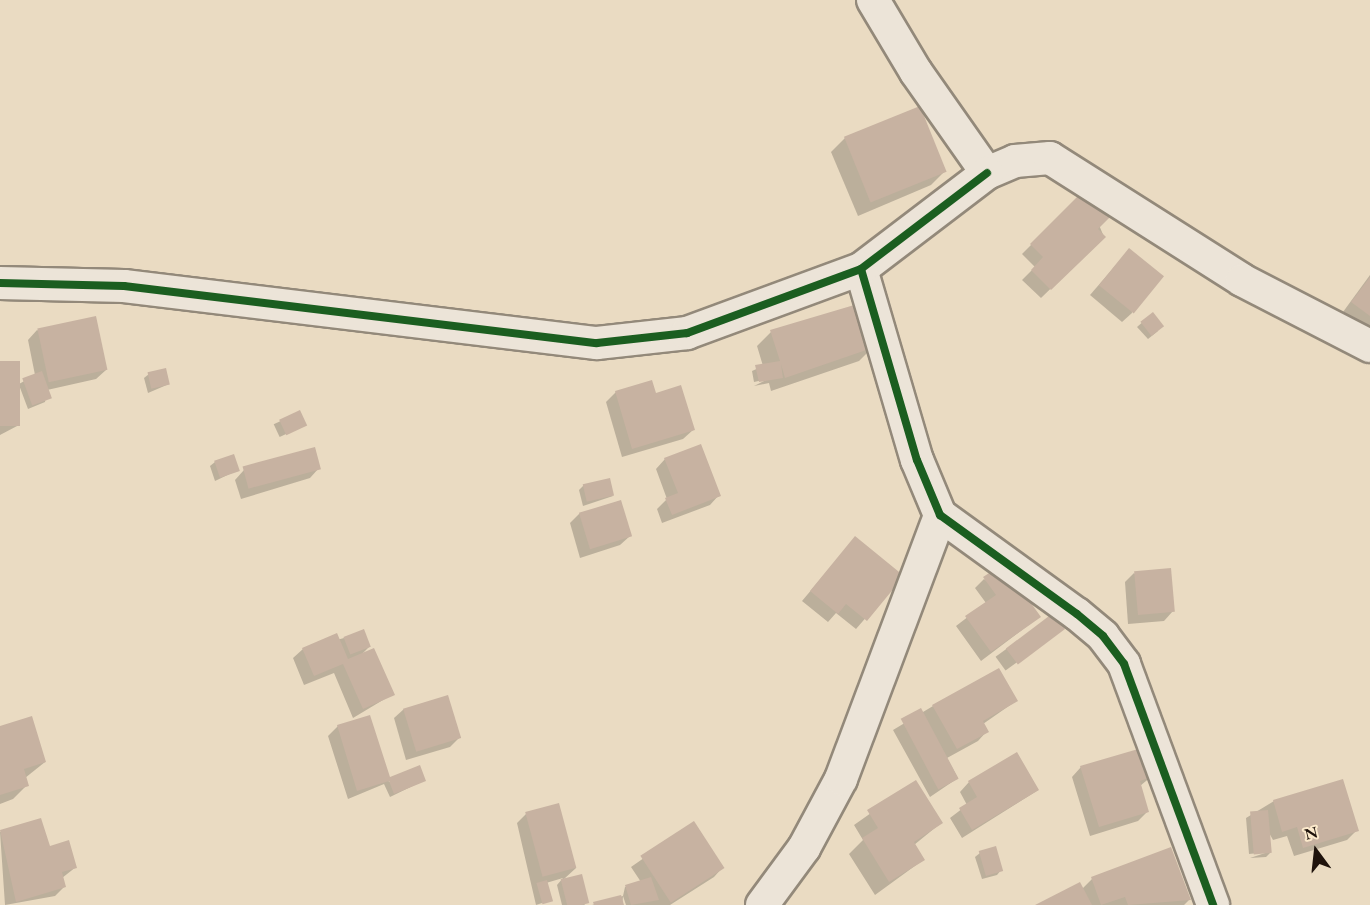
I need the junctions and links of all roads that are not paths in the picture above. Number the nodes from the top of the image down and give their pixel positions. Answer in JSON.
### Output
{"nodes":[{"id":1,"x":873,"y":0,"type":"edge"},
{"id":2,"x":987,"y":172,"type":"junction"},
{"id":3,"x":861,"y":269,"type":"junction"},
{"id":4,"x":0,"y":283,"type":"edge"},
{"id":5,"x":1370,"y":346,"type":"edge"},
{"id":6,"x":940,"y":515,"type":"junction"},
{"id":7,"x":762,"y":905,"type":"edge"},
{"id":8,"x":1213,"y":905,"type":"edge"}],
"edges":[{"from":1,"to":2,"type":"street"},
{"from":2,"to":3,"type":"street"},
{"from":2,"to":5,"type":"street"},
{"from":3,"to":4,"type":"street"},
{"from":3,"to":6,"type":"street"},
{"from":6,"to":7,"type":"street"},
{"from":6,"to":8,"type":"street"}]}
